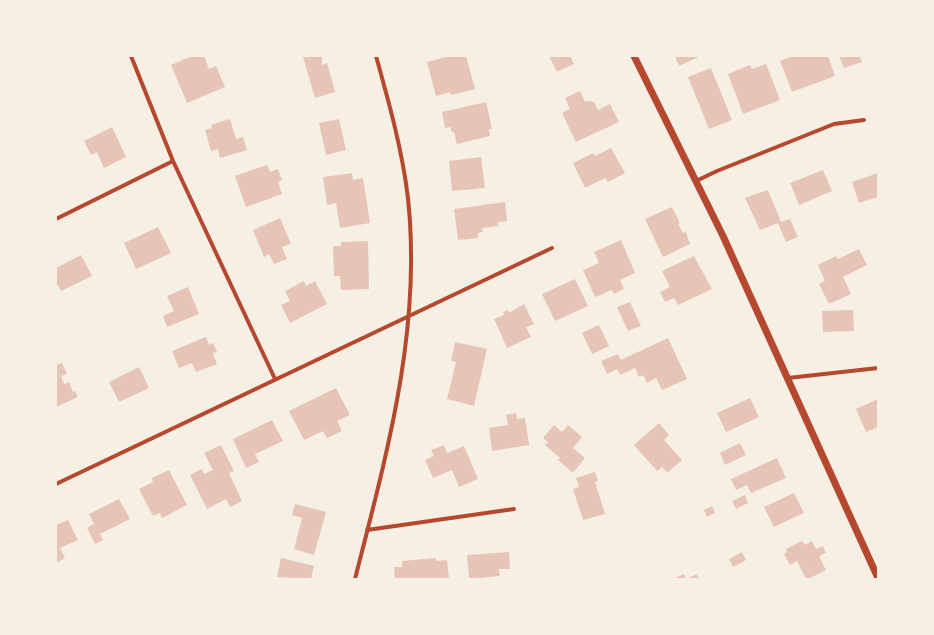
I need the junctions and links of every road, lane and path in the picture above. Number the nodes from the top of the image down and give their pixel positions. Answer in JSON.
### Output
{"nodes":[{"id":1,"x":131,"y":56,"type":"edge"},
{"id":2,"x":376,"y":56,"type":"edge"},
{"id":3,"x":634,"y":56,"type":"edge"},
{"id":4,"x":864,"y":120,"type":"dead end"},
{"id":5,"x":173,"y":161,"type":"junction"},
{"id":6,"x":696,"y":181,"type":"junction"},
{"id":7,"x":56,"y":219,"type":"edge"},
{"id":8,"x":552,"y":248,"type":"dead end"},
{"id":9,"x":410,"y":314,"type":"junction"},
{"id":10,"x":878,"y":368,"type":"edge"},
{"id":11,"x":788,"y":378,"type":"junction"},
{"id":12,"x":275,"y":379,"type":"junction"},
{"id":13,"x":56,"y":484,"type":"edge"},
{"id":14,"x":514,"y":509,"type":"dead end"},
{"id":15,"x":367,"y":530,"type":"junction"},
{"id":16,"x":878,"y":578,"type":"edge"},
{"id":17,"x":355,"y":579,"type":"edge"}],
"edges":[{"from":1,"to":5,"type":"street"},
{"from":2,"to":9,"type":"street"},
{"from":3,"to":6,"type":"street"},
{"from":4,"to":6,"type":"street"},
{"from":5,"to":7,"type":"street"},
{"from":5,"to":12,"type":"street"},
{"from":6,"to":11,"type":"street"},
{"from":8,"to":9,"type":"street"},
{"from":9,"to":12,"type":"street"},
{"from":9,"to":15,"type":"street"},
{"from":10,"to":11,"type":"street"},
{"from":11,"to":16,"type":"street"},
{"from":12,"to":13,"type":"street"},
{"from":14,"to":15,"type":"street"},
{"from":15,"to":17,"type":"street"}]}
